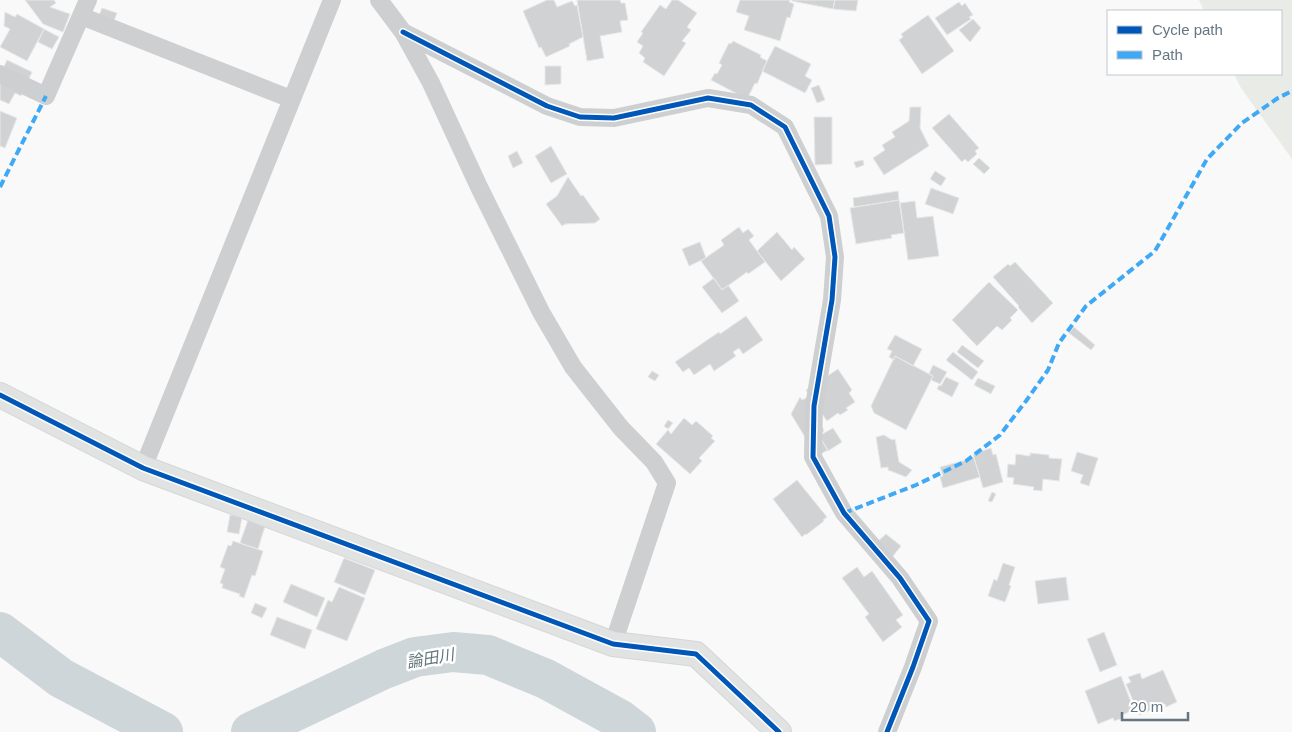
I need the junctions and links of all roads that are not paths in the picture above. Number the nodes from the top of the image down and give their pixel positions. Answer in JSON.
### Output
{"nodes":[{"id":1,"x":332,"y":0,"type":"edge"},
{"id":2,"x":379,"y":0,"type":"edge"},
{"id":3,"x":85,"y":8,"type":"edge"},
{"id":4,"x":402,"y":32,"type":"junction"},
{"id":5,"x":0,"y":74,"type":"edge"},
{"id":6,"x":291,"y":99,"type":"junction"},
{"id":7,"x":0,"y":395,"type":"edge"},
{"id":8,"x":143,"y":468,"type":"junction"},
{"id":9,"x":613,"y":644,"type":"junction"},
{"id":10,"x":779,"y":732,"type":"edge"},
{"id":11,"x":887,"y":732,"type":"edge"}],
"edges":[{"from":1,"to":6,"type":"street"},
{"from":2,"to":4,"type":"street"},
{"from":3,"to":5,"type":"street"},
{"from":3,"to":6,"type":"street"},
{"from":4,"to":9,"type":"street"},
{"from":4,"to":11,"type":"street"},
{"from":6,"to":8,"type":"street"},
{"from":7,"to":8,"type":"street"},
{"from":8,"to":9,"type":"street"},
{"from":9,"to":10,"type":"street"}]}
